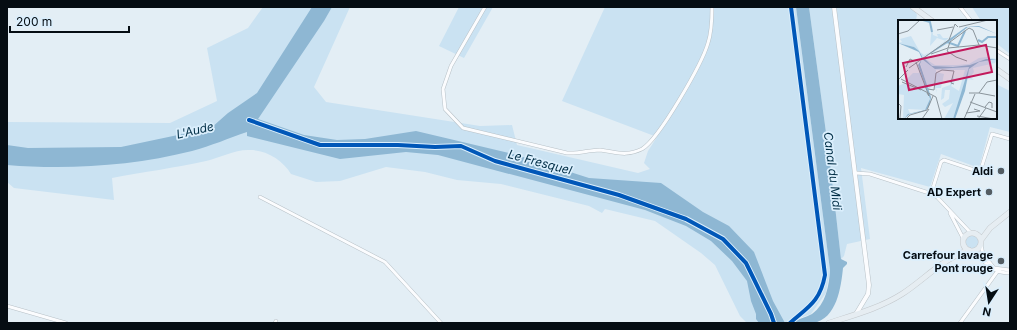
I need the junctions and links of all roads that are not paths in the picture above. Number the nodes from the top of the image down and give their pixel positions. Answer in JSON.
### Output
{"nodes":[{"id":1,"x":485,"y":7,"type":"edge"},
{"id":2,"x":712,"y":7,"type":"edge"},
{"id":3,"x":834,"y":7,"type":"edge"},
{"id":4,"x":913,"y":7,"type":"edge"},
{"id":5,"x":960,"y":7,"type":"edge"},
{"id":6,"x":931,"y":20,"type":"edge"},
{"id":7,"x":970,"y":20,"type":"edge"},
{"id":8,"x":997,"y":51,"type":"edge"},
{"id":9,"x":1010,"y":58,"type":"edge"},
{"id":10,"x":997,"y":70,"type":"edge"},
{"id":11,"x":1010,"y":79,"type":"edge"},
{"id":12,"x":1010,"y":140,"type":"edge"},
{"id":13,"x":856,"y":173,"type":"junction"},
{"id":14,"x":931,"y":194,"type":"junction"},
{"id":15,"x":260,"y":197,"type":"dead end"},
{"id":16,"x":946,"y":206,"type":"junction"},
{"id":17,"x":1010,"y":212,"type":"edge"},
{"id":18,"x":990,"y":228,"type":"junction"},
{"id":19,"x":970,"y":232,"type":"junction"},
{"id":20,"x":976,"y":233,"type":"junction"},
{"id":21,"x":963,"y":241,"type":"junction"},
{"id":22,"x":981,"y":243,"type":"junction"},
{"id":23,"x":971,"y":251,"type":"junction"},
{"id":24,"x":952,"y":257,"type":"junction"},
{"id":25,"x":997,"y":271,"type":"junction"},
{"id":26,"x":1010,"y":272,"type":"edge"},
{"id":27,"x":7,"y":306,"type":"edge"},
{"id":28,"x":856,"y":314,"type":"junction"},
{"id":29,"x":66,"y":323,"type":"edge"},
{"id":30,"x":441,"y":323,"type":"edge"},
{"id":31,"x":829,"y":323,"type":"edge"},
{"id":32,"x":960,"y":323,"type":"edge"}],
"edges":[{"from":1,"to":2,"type":"street"},
{"from":3,"to":13,"type":"street"},
{"from":4,"to":6,"type":"main road"},
{"from":5,"to":7,"type":"street"},
{"from":8,"to":9,"type":"street"},
{"from":10,"to":11,"type":"main road"},
{"from":12,"to":14,"type":"street"},
{"from":13,"to":14,"type":"street"},
{"from":13,"to":28,"type":"street"},
{"from":14,"to":16,"type":"street"},
{"from":15,"to":30,"type":"street"},
{"from":16,"to":19,"type":"street"},
{"from":16,"to":21,"type":"street"},
{"from":17,"to":18,"type":"main road"},
{"from":18,"to":20,"type":"main road"},
{"from":18,"to":22,"type":"main road"},
{"from":19,"to":20,"type":"main road"},
{"from":19,"to":21,"type":"main road"},
{"from":20,"to":22,"type":"main road"},
{"from":21,"to":23,"type":"main road"},
{"from":21,"to":24,"type":"main road"},
{"from":22,"to":23,"type":"main road"},
{"from":22,"to":25,"type":"street"},
{"from":23,"to":24,"type":"main road"},
{"from":23,"to":25,"type":"street"},
{"from":24,"to":28,"type":"main road"},
{"from":25,"to":26,"type":"street"},
{"from":25,"to":32,"type":"street"},
{"from":27,"to":29,"type":"street"},
{"from":28,"to":31,"type":"main road"}]}
